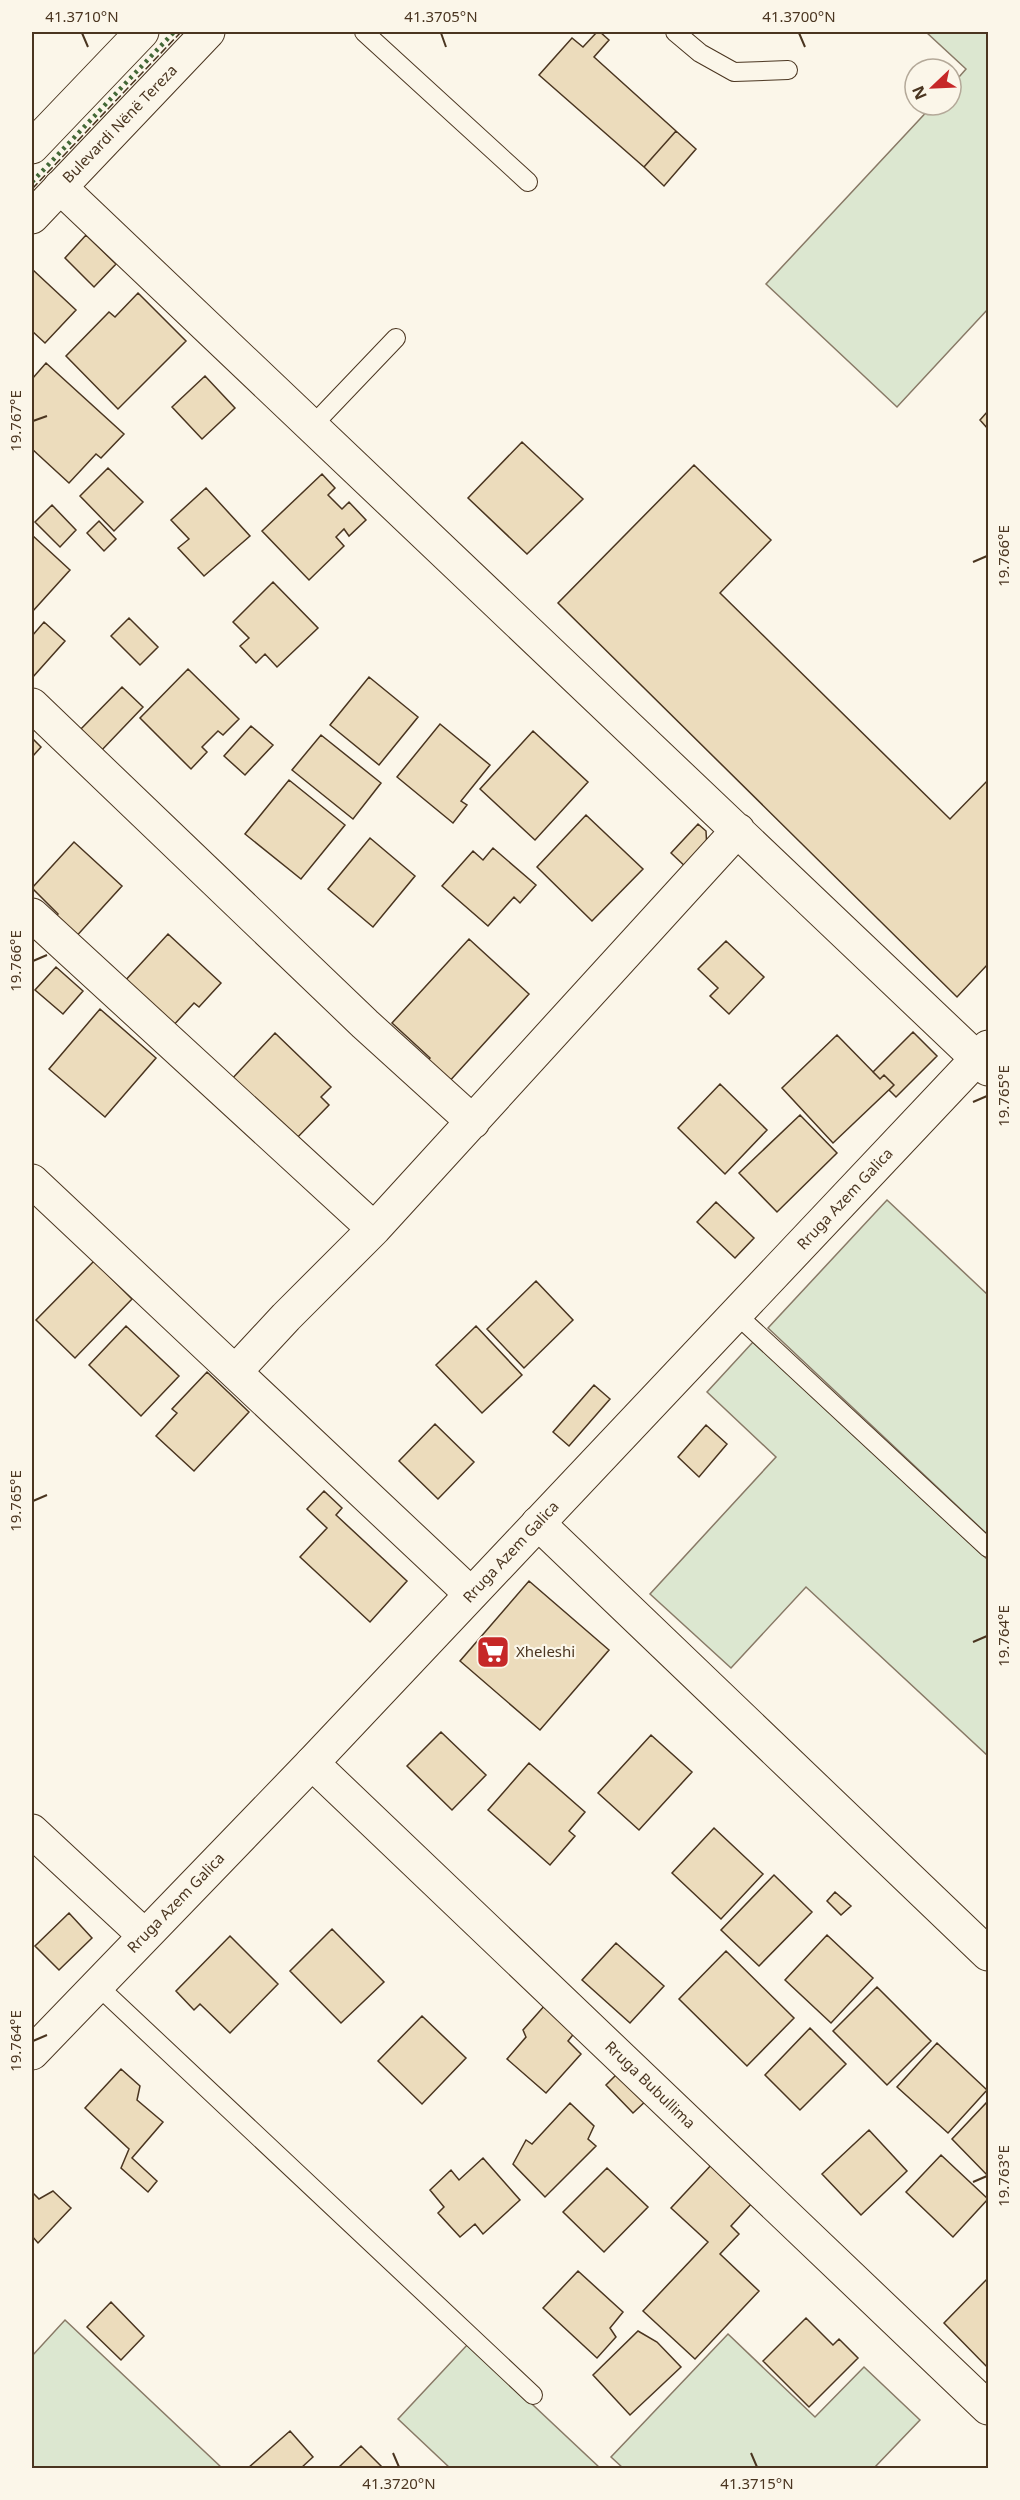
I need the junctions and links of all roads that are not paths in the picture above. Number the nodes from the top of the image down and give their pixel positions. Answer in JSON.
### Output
{"nodes":[{"id":1,"x":208,"y":32,"type":"edge"},
{"id":2,"x":364,"y":32,"type":"edge"},
{"id":3,"x":675,"y":32,"type":"edge"},
{"id":4,"x":130,"y":36,"type":"edge"},
{"id":5,"x":788,"y":70,"type":"dead end"},
{"id":6,"x":32,"y":147,"type":"edge"},
{"id":7,"x":528,"y":182,"type":"dead end"},
{"id":8,"x":60,"y":187,"type":"junction"},
{"id":9,"x":32,"y":217,"type":"edge"},
{"id":10,"x":396,"y":338,"type":"dead end"},
{"id":11,"x":312,"y":426,"type":"junction"},
{"id":12,"x":32,"y":705,"type":"edge"},
{"id":13,"x":738,"y":830,"type":"junction"},
{"id":14,"x":32,"y":915,"type":"edge"},
{"id":15,"x":985,"y":1058,"type":"edge"},
{"id":16,"x":473,"y":1122,"type":"junction"},
{"id":17,"x":32,"y":1181,"type":"edge"},
{"id":18,"x":374,"y":1229,"type":"junction"},
{"id":19,"x":736,"y":1314,"type":"junction"},
{"id":20,"x":235,"y":1372,"type":"junction"},
{"id":21,"x":538,"y":1523,"type":"junction"},
{"id":22,"x":988,"y":1548,"type":"edge"},
{"id":23,"x":471,"y":1594,"type":"junction"},
{"id":24,"x":312,"y":1762,"type":"junction"},
{"id":25,"x":32,"y":1831,"type":"edge"},
{"id":26,"x":144,"y":1935,"type":"junction"},
{"id":27,"x":988,"y":1954,"type":"edge"},
{"id":28,"x":98,"y":1986,"type":"junction"},
{"id":29,"x":32,"y":2053,"type":"edge"},
{"id":30,"x":533,"y":2395,"type":"dead end"},
{"id":31,"x":988,"y":2408,"type":"edge"}],
"edges":[{"from":1,"to":8,"type":"street","name":"Bulevardi Nënë Tereza"},
{"from":2,"to":7,"type":"lane"},
{"from":3,"to":5,"type":"lane"},
{"from":4,"to":6,"type":"street"},
{"from":8,"to":9,"type":"street","name":"Bulevardi Nënë Tereza"},
{"from":8,"to":11,"type":"street"},
{"from":10,"to":11,"type":"lane"},
{"from":11,"to":13,"type":"street"},
{"from":12,"to":16,"type":"street"},
{"from":13,"to":15,"type":"street"},
{"from":13,"to":16,"type":"street"},
{"from":14,"to":18,"type":"street"},
{"from":15,"to":19,"type":"street","name":"Rruga Azem Galica"},
{"from":16,"to":18,"type":"street"},
{"from":17,"to":20,"type":"street"},
{"from":18,"to":20,"type":"street"},
{"from":19,"to":21,"type":"street","name":"Rruga Azem Galica"},
{"from":19,"to":22,"type":"lane"},
{"from":20,"to":23,"type":"street"},
{"from":21,"to":23,"type":"street","name":"Rruga Azem Galica"},
{"from":21,"to":27,"type":"street"},
{"from":23,"to":24,"type":"street","name":"Rruga Azem Galica"},
{"from":24,"to":26,"type":"street","name":"Rruga Azem Galica"},
{"from":24,"to":31,"type":"street","name":"Rruga Bubullima"},
{"from":25,"to":26,"type":"street"},
{"from":26,"to":28,"type":"street","name":"Rruga Azem Galica"},
{"from":28,"to":29,"type":"street","name":"Rruga Azem Galica"},
{"from":28,"to":30,"type":"lane"}]}
